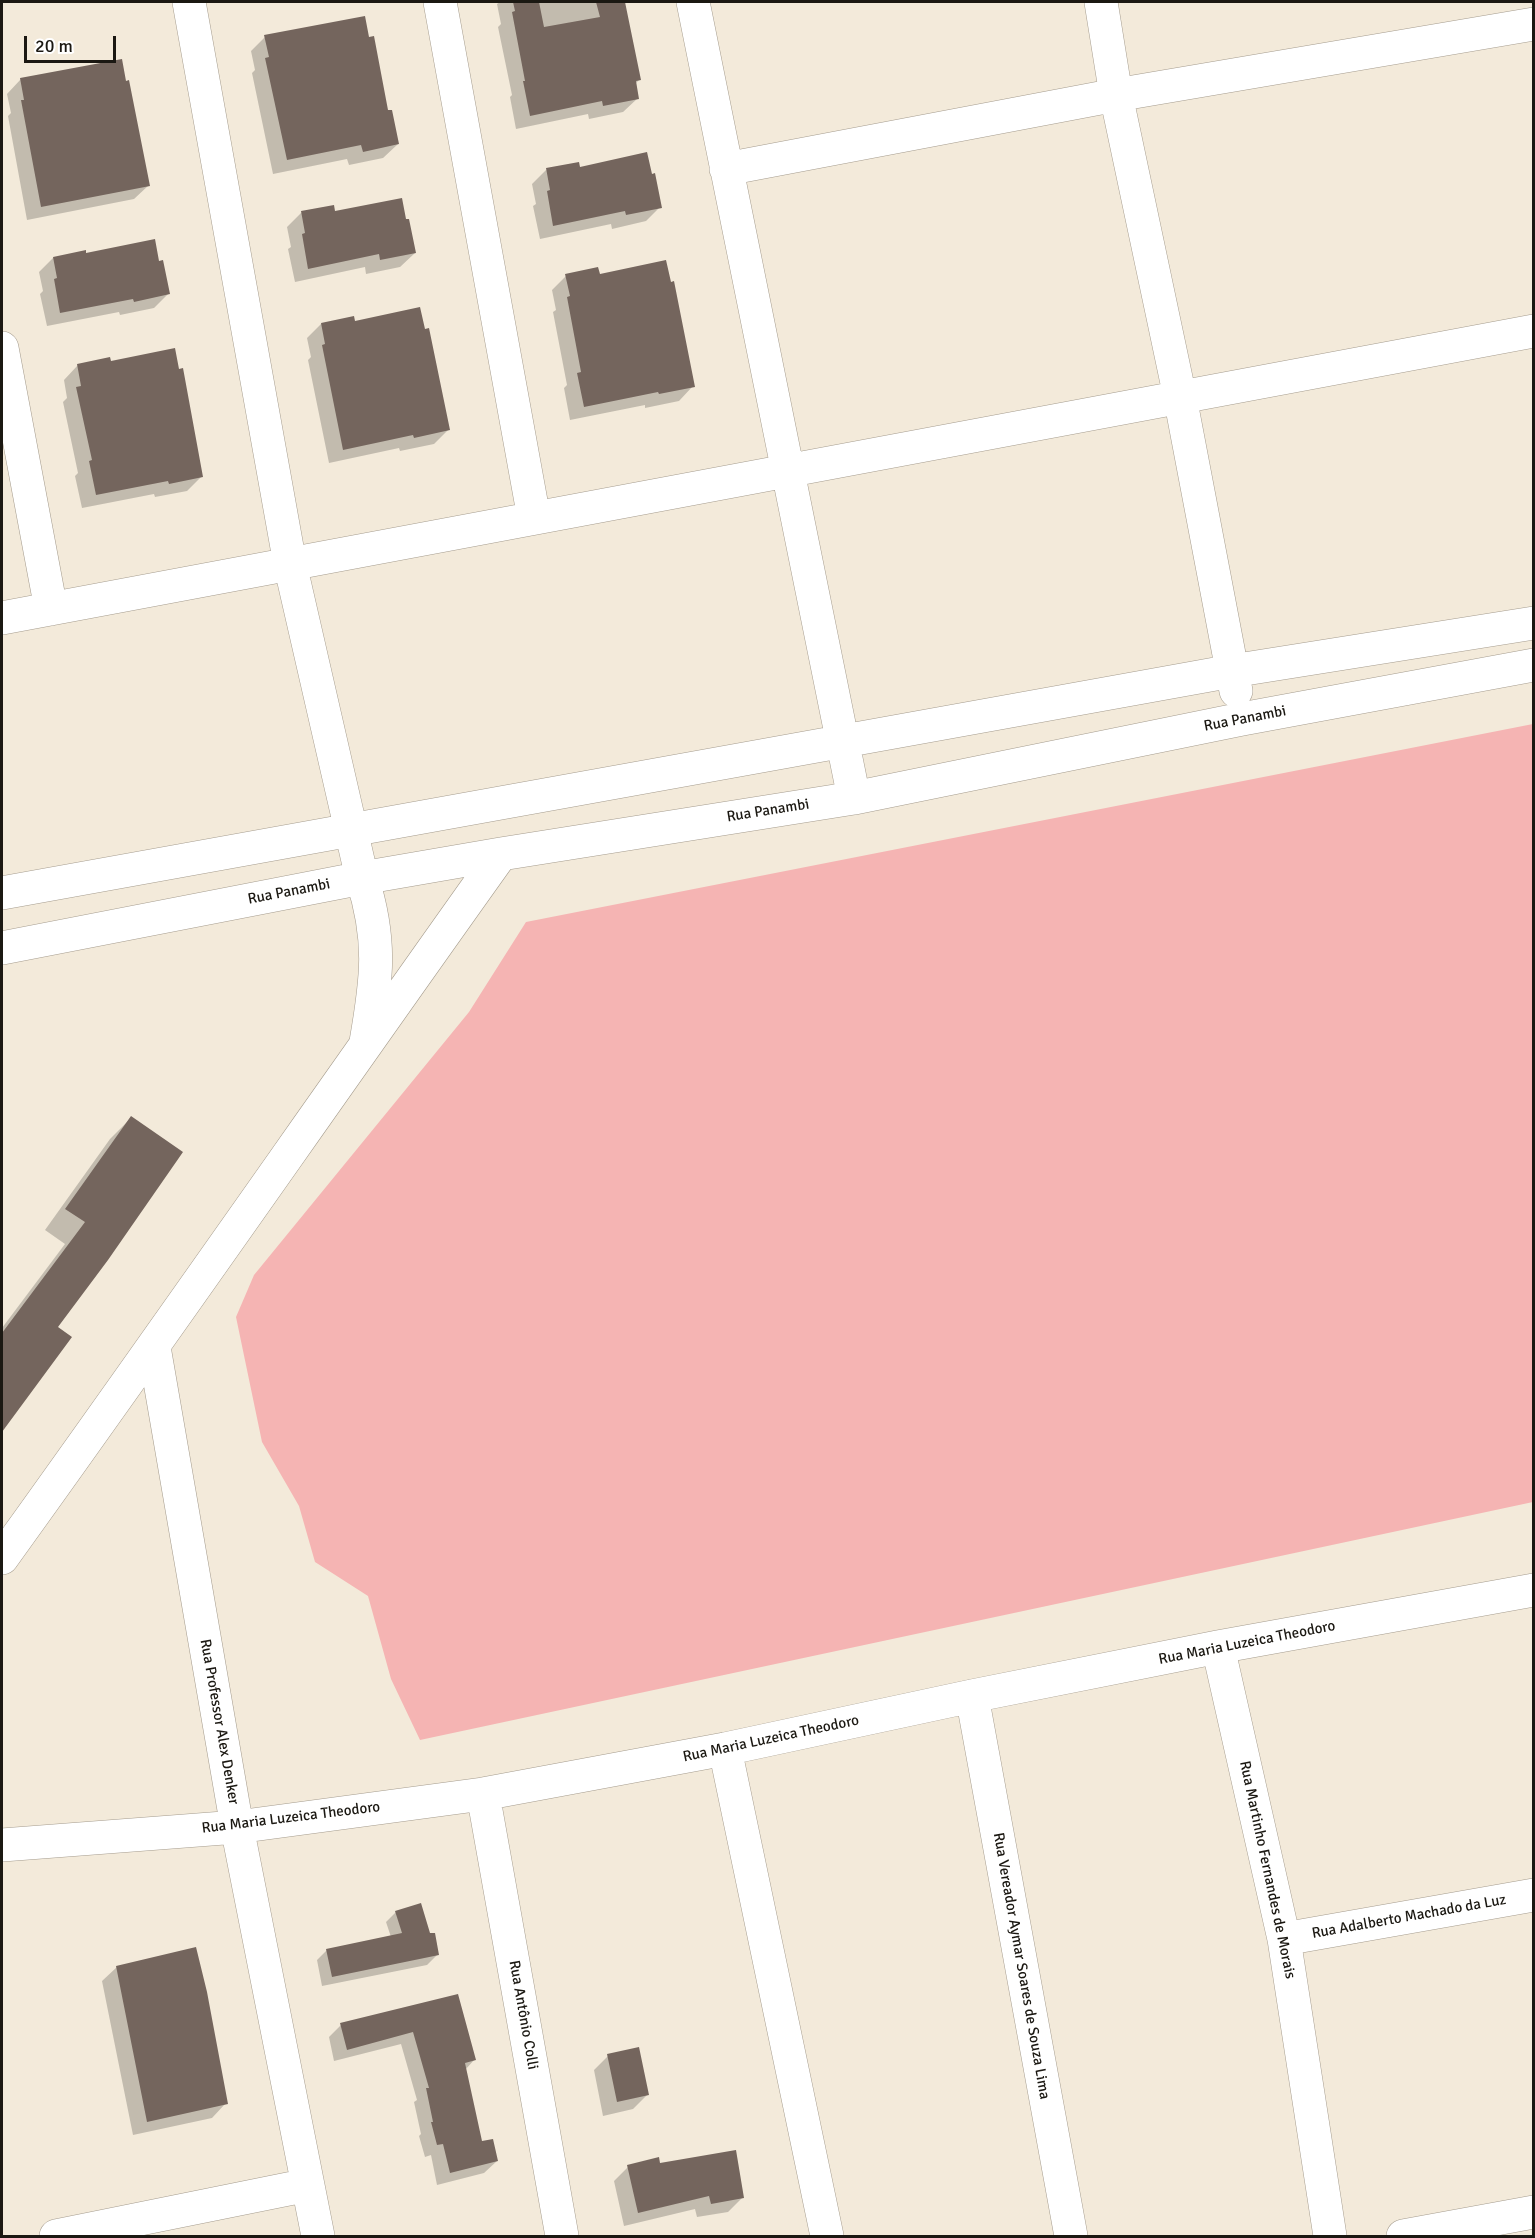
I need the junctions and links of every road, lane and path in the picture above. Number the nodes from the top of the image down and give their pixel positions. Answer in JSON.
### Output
{"nodes":[{"id":1,"x":189,"y":2,"type":"edge"},
{"id":2,"x":440,"y":2,"type":"edge"},
{"id":3,"x":693,"y":2,"type":"edge"},
{"id":4,"x":1101,"y":2,"type":"edge"},
{"id":5,"x":1533,"y":24,"type":"edge"},
{"id":6,"x":1116,"y":95,"type":"junction"},
{"id":7,"x":726,"y":169,"type":"junction"},
{"id":8,"x":1533,"y":331,"type":"edge"},
{"id":9,"x":2,"y":348,"type":"edge"},
{"id":10,"x":1180,"y":396,"type":"junction"},
{"id":11,"x":787,"y":471,"type":"junction"},
{"id":12,"x":534,"y":518,"type":"junction"},
{"id":13,"x":290,"y":564,"type":"junction"},
{"id":14,"x":51,"y":609,"type":"junction"},
{"id":15,"x":2,"y":618,"type":"edge"},
{"id":16,"x":1533,"y":623,"type":"edge"},
{"id":17,"x":1533,"y":665,"type":"edge"},
{"id":18,"x":1232,"y":671,"type":"junction"},
{"id":19,"x":1242,"y":719,"type":"junction"},
{"id":20,"x":842,"y":740,"type":"junction"},
{"id":21,"x":854,"y":798,"type":"junction"},
{"id":22,"x":352,"y":830,"type":"junction"},
{"id":23,"x":501,"y":854,"type":"junction"},
{"id":24,"x":362,"y":878,"type":"junction"},
{"id":25,"x":2,"y":893,"type":"edge"},
{"id":26,"x":2,"y":948,"type":"edge"},
{"id":27,"x":366,"y":1042,"type":"junction"},
{"id":28,"x":154,"y":1347,"type":"junction"},
{"id":29,"x":2,"y":1558,"type":"edge"},
{"id":30,"x":1533,"y":1590,"type":"edge"},
{"id":31,"x":1218,"y":1647,"type":"junction"},
{"id":32,"x":972,"y":1696,"type":"junction"},
{"id":33,"x":725,"y":1749,"type":"junction"},
{"id":34,"x":483,"y":1794,"type":"junction"},
{"id":35,"x":237,"y":1827,"type":"junction"},
{"id":36,"x":2,"y":1845,"type":"edge"},
{"id":37,"x":1533,"y":1895,"type":"edge"},
{"id":38,"x":1284,"y":1939,"type":"junction"},
{"id":39,"x":308,"y":2185,"type":"junction"},
{"id":40,"x":1533,"y":2212,"type":"edge"},
{"id":41,"x":56,"y":2236,"type":"edge"},
{"id":42,"x":318,"y":2236,"type":"edge"},
{"id":43,"x":562,"y":2236,"type":"edge"},
{"id":44,"x":827,"y":2236,"type":"edge"},
{"id":45,"x":1071,"y":2236,"type":"edge"},
{"id":46,"x":1330,"y":2236,"type":"edge"},
{"id":47,"x":1403,"y":2236,"type":"edge"}],
"edges":[{"from":1,"to":13,"type":"street"},
{"from":2,"to":12,"type":"street"},
{"from":3,"to":7,"type":"street"},
{"from":4,"to":6,"type":"street"},
{"from":5,"to":6,"type":"street"},
{"from":6,"to":7,"type":"street"},
{"from":6,"to":10,"type":"street"},
{"from":7,"to":11,"type":"street"},
{"from":8,"to":10,"type":"street"},
{"from":9,"to":14,"type":"street"},
{"from":10,"to":11,"type":"street"},
{"from":10,"to":18,"type":"street"},
{"from":11,"to":12,"type":"street"},
{"from":11,"to":20,"type":"street"},
{"from":12,"to":13,"type":"street"},
{"from":13,"to":14,"type":"street"},
{"from":13,"to":22,"type":"street"},
{"from":14,"to":15,"type":"street"},
{"from":16,"to":18,"type":"street"},
{"from":17,"to":19,"type":"street","name":"Rua Panambi"},
{"from":18,"to":19,"type":"street"},
{"from":18,"to":20,"type":"street"},
{"from":19,"to":21,"type":"street","name":"Rua Panambi"},
{"from":20,"to":21,"type":"street"},
{"from":20,"to":22,"type":"street"},
{"from":21,"to":23,"type":"street","name":"Rua Panambi"},
{"from":22,"to":24,"type":"street"},
{"from":22,"to":25,"type":"street"},
{"from":23,"to":24,"type":"street","name":"Rua Panambi"},
{"from":23,"to":27,"type":"street"},
{"from":24,"to":26,"type":"street","name":"Rua Panambi"},
{"from":24,"to":27,"type":"street"},
{"from":27,"to":28,"type":"street"},
{"from":28,"to":29,"type":"street"},
{"from":28,"to":35,"type":"street","name":"Rua Professor Alex Denker"},
{"from":30,"to":31,"type":"street","name":"Rua Maria Luzeica Theodoro"},
{"from":31,"to":32,"type":"street","name":"Rua Maria Luzeica Theodoro"},
{"from":31,"to":38,"type":"street","name":"Rua Martinho Fernandes de Morais"},
{"from":32,"to":33,"type":"street","name":"Rua Maria Luzeica Theodoro"},
{"from":32,"to":45,"type":"street","name":"Rua Vereador Aymar Soares de Souza Lima"},
{"from":33,"to":34,"type":"street","name":"Rua Maria Luzeica Theodoro"},
{"from":33,"to":44,"type":"street"},
{"from":34,"to":35,"type":"street","name":"Rua Maria Luzeica Theodoro"},
{"from":34,"to":43,"type":"street","name":"Rua Antônio Colli"},
{"from":35,"to":36,"type":"street","name":"Rua Maria Luzeica Theodoro"},
{"from":35,"to":39,"type":"street","name":"Rua Professor Alex Denker"},
{"from":37,"to":38,"type":"street","name":"Rua Adalberto Machado da Luz"},
{"from":38,"to":46,"type":"street","name":"Rua Martinho Fernandes de Morais"},
{"from":39,"to":41,"type":"street"},
{"from":39,"to":42,"type":"street","name":"Rua Professor Alex Denker"},
{"from":40,"to":47,"type":"street"}]}
